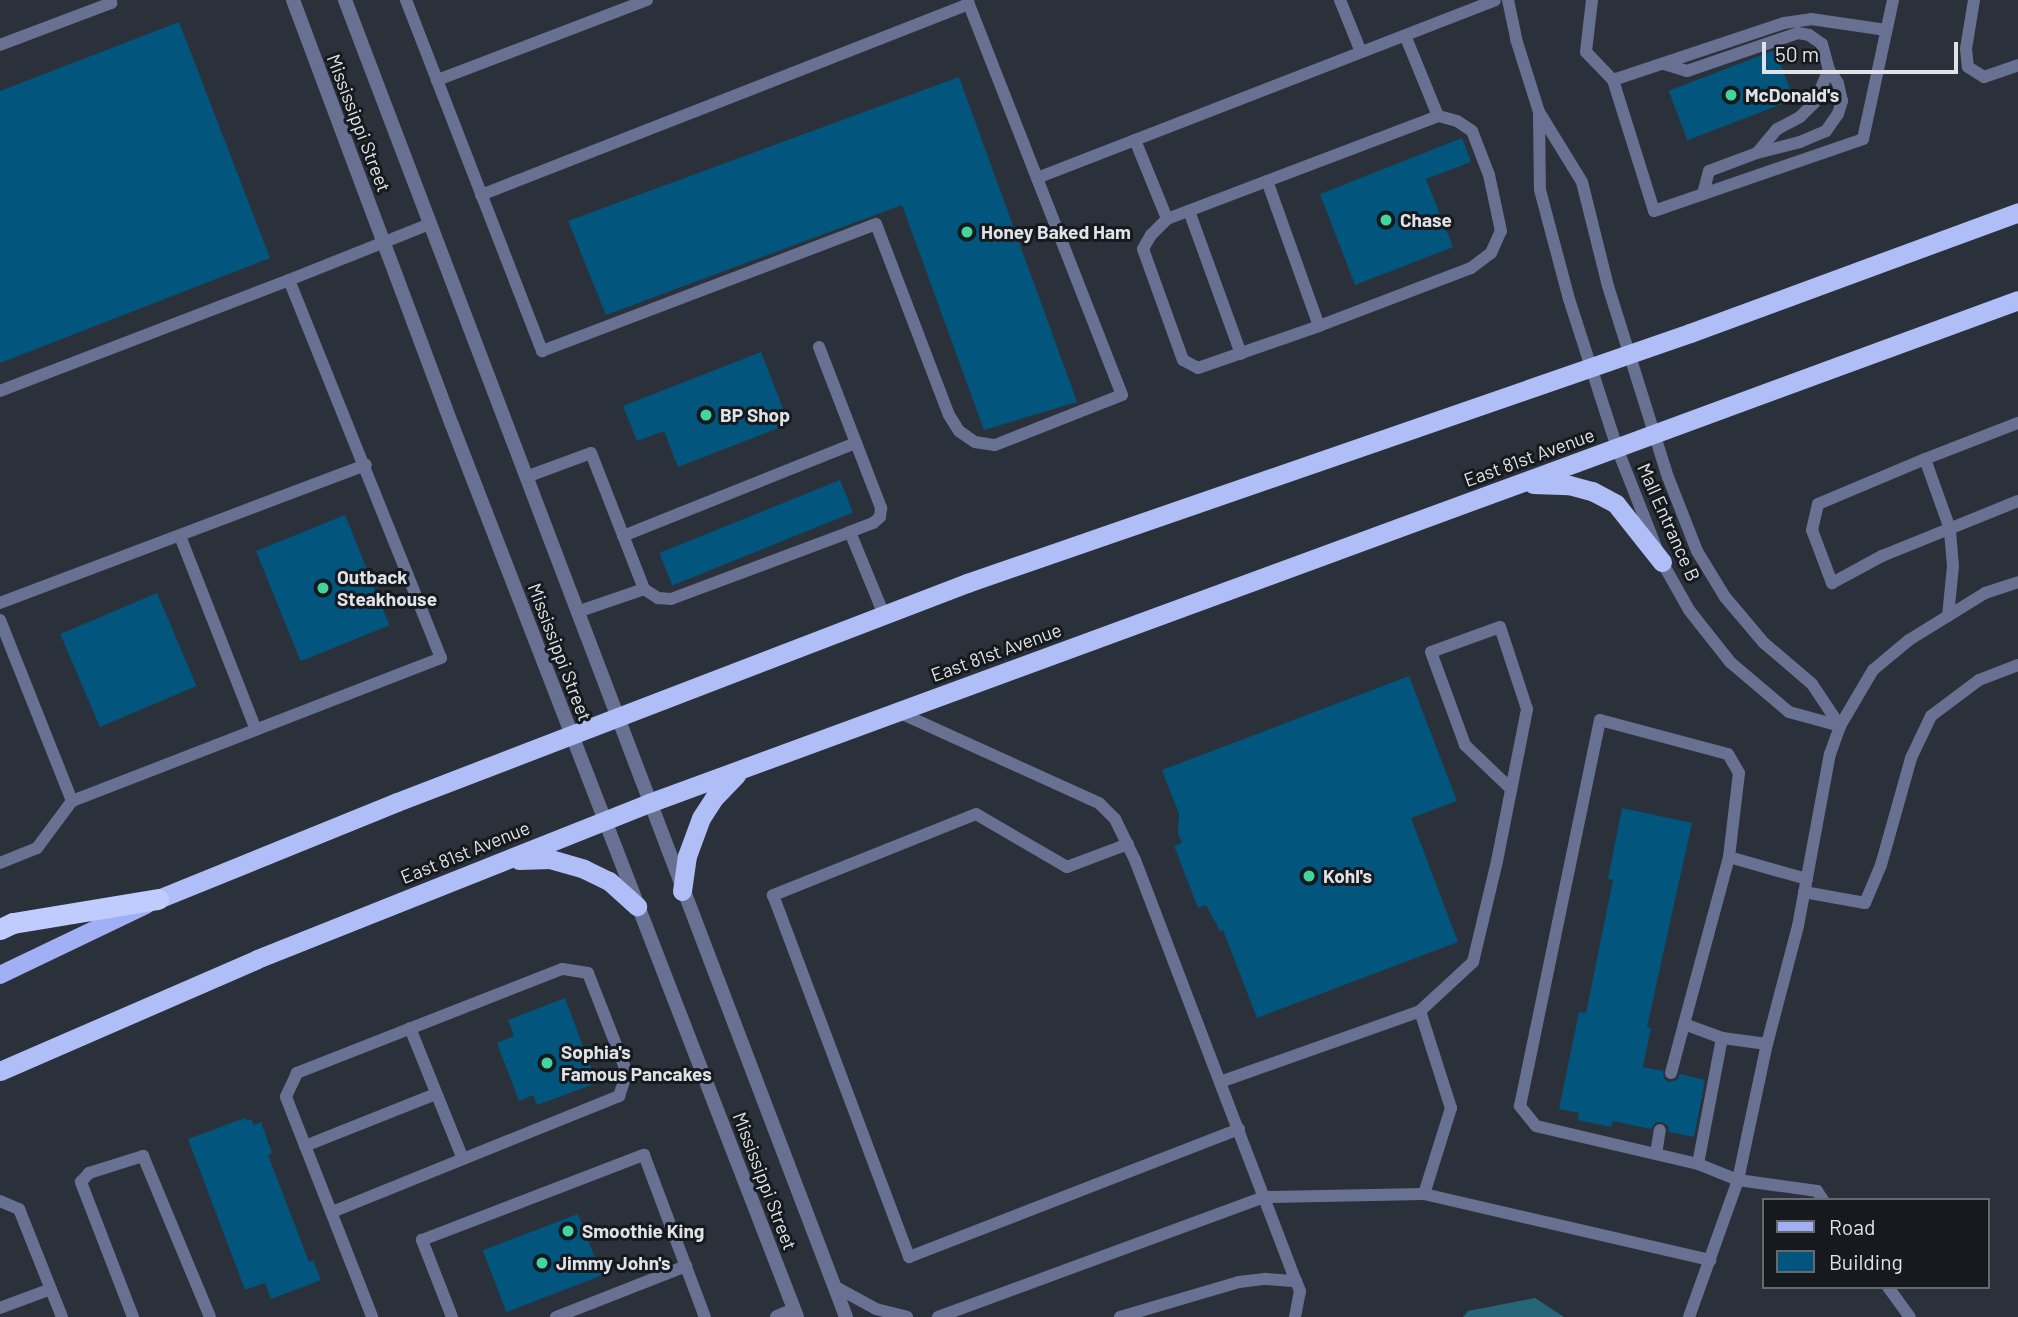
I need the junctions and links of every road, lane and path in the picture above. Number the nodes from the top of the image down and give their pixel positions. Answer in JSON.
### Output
{"nodes":[{"id":1,"x":109,"y":0,"type":"edge"},
{"id":2,"x":293,"y":0,"type":"edge"},
{"id":3,"x":345,"y":0,"type":"edge"},
{"id":4,"x":406,"y":0,"type":"edge"},
{"id":5,"x":647,"y":0,"type":"edge"},
{"id":6,"x":1340,"y":0,"type":"edge"},
{"id":7,"x":1495,"y":0,"type":"edge"},
{"id":8,"x":1508,"y":0,"type":"edge"},
{"id":9,"x":1592,"y":0,"type":"edge"},
{"id":10,"x":1893,"y":0,"type":"edge"},
{"id":11,"x":1974,"y":0,"type":"edge"},
{"id":12,"x":968,"y":2,"type":"edge"},
{"id":13,"x":1886,"y":30,"type":"junction"},
{"id":14,"x":1405,"y":34,"type":"junction"},
{"id":15,"x":0,"y":45,"type":"edge"},
{"id":16,"x":1361,"y":52,"type":"junction"},
{"id":17,"x":1664,"y":64,"type":"junction"},
{"id":18,"x":2018,"y":65,"type":"edge"},
{"id":19,"x":1829,"y":70,"type":"junction"},
{"id":20,"x":437,"y":80,"type":"junction"},
{"id":21,"x":1613,"y":80,"type":"junction"},
{"id":22,"x":1539,"y":113,"type":"junction"},
{"id":23,"x":1438,"y":116,"type":"junction"},
{"id":24,"x":1135,"y":140,"type":"junction"},
{"id":25,"x":1757,"y":153,"type":"junction"},
{"id":26,"x":1037,"y":178,"type":"junction"},
{"id":27,"x":1267,"y":181,"type":"junction"},
{"id":28,"x":1703,"y":194,"type":"junction"},
{"id":29,"x":481,"y":195,"type":"junction"},
{"id":30,"x":1189,"y":211,"type":"junction"},
{"id":31,"x":2018,"y":212,"type":"edge"},
{"id":32,"x":1167,"y":219,"type":"junction"},
{"id":33,"x":430,"y":224,"type":"junction"},
{"id":34,"x":383,"y":242,"type":"junction"},
{"id":35,"x":289,"y":281,"type":"junction"},
{"id":36,"x":2018,"y":300,"type":"edge"},
{"id":37,"x":1319,"y":326,"type":"junction"},
{"id":38,"x":819,"y":347,"type":"dead end"},
{"id":39,"x":1629,"y":353,"type":"junction"},
{"id":40,"x":1241,"y":354,"type":"junction"},
{"id":41,"x":1590,"y":365,"type":"junction"},
{"id":42,"x":0,"y":391,"type":"edge"},
{"id":43,"x":2018,"y":423,"type":"edge"},
{"id":44,"x":1655,"y":434,"type":"junction"},
{"id":45,"x":856,"y":443,"type":"junction"},
{"id":46,"x":1617,"y":448,"type":"junction"},
{"id":47,"x":1925,"y":459,"type":"junction"},
{"id":48,"x":366,"y":465,"type":"junction"},
{"id":49,"x":526,"y":477,"type":"junction"},
{"id":50,"x":1522,"y":484,"type":"junction"},
{"id":51,"x":2018,"y":501,"type":"edge"},
{"id":52,"x":1950,"y":529,"type":"junction"},
{"id":53,"x":850,"y":532,"type":"junction"},
{"id":54,"x":180,"y":536,"type":"junction"},
{"id":55,"x":623,"y":536,"type":"junction"},
{"id":56,"x":1662,"y":562,"type":"junction"},
{"id":57,"x":2018,"y":582,"type":"edge"},
{"id":58,"x":644,"y":589,"type":"junction"},
{"id":59,"x":0,"y":603,"type":"edge"},
{"id":60,"x":577,"y":612,"type":"junction"},
{"id":61,"x":884,"y":615,"type":"junction"},
{"id":62,"x":1948,"y":616,"type":"junction"},
{"id":63,"x":0,"y":620,"type":"edge"},
{"id":64,"x":2018,"y":665,"type":"edge"},
{"id":65,"x":898,"y":712,"type":"junction"},
{"id":66,"x":616,"y":717,"type":"junction"},
{"id":67,"x":1840,"y":726,"type":"junction"},
{"id":68,"x":256,"y":730,"type":"junction"},
{"id":69,"x":572,"y":735,"type":"junction"},
{"id":70,"x":741,"y":770,"type":"junction"},
{"id":71,"x":1511,"y":789,"type":"junction"},
{"id":72,"x":72,"y":801,"type":"junction"},
{"id":73,"x":649,"y":803,"type":"junction"},
{"id":74,"x":604,"y":821,"type":"junction"},
{"id":75,"x":1128,"y":844,"type":"junction"},
{"id":76,"x":1729,"y":857,"type":"junction"},
{"id":77,"x":504,"y":861,"type":"junction"},
{"id":78,"x":0,"y":863,"type":"edge"},
{"id":79,"x":1806,"y":885,"type":"junction"},
{"id":80,"x":682,"y":891,"type":"junction"},
{"id":81,"x":158,"y":899,"type":"junction"},
{"id":82,"x":637,"y":906,"type":"junction"},
{"id":83,"x":0,"y":929,"type":"edge"},
{"id":84,"x":0,"y":975,"type":"edge"},
{"id":85,"x":1420,"y":1011,"type":"junction"},
{"id":86,"x":1684,"y":1024,"type":"junction"},
{"id":87,"x":410,"y":1028,"type":"junction"},
{"id":88,"x":1721,"y":1038,"type":"junction"},
{"id":89,"x":1767,"y":1044,"type":"junction"},
{"id":90,"x":0,"y":1071,"type":"edge"},
{"id":91,"x":1671,"y":1073,"type":"dead end"},
{"id":92,"x":1220,"y":1082,"type":"junction"},
{"id":93,"x":436,"y":1094,"type":"junction"},
{"id":94,"x":1239,"y":1129,"type":"junction"},
{"id":95,"x":1660,"y":1130,"type":"dead end"},
{"id":96,"x":305,"y":1146,"type":"junction"},
{"id":97,"x":1656,"y":1154,"type":"junction"},
{"id":98,"x":463,"y":1159,"type":"junction"},
{"id":99,"x":1698,"y":1164,"type":"junction"},
{"id":100,"x":1738,"y":1180,"type":"junction"},
{"id":101,"x":1424,"y":1194,"type":"junction"},
{"id":102,"x":1265,"y":1197,"type":"junction"},
{"id":103,"x":1822,"y":1198,"type":"edge"},
{"id":104,"x":0,"y":1201,"type":"edge"},
{"id":105,"x":332,"y":1212,"type":"junction"},
{"id":106,"x":1710,"y":1260,"type":"junction"},
{"id":107,"x":686,"y":1266,"type":"junction"},
{"id":108,"x":1296,"y":1281,"type":"junction"},
{"id":109,"x":834,"y":1286,"type":"junction"},
{"id":110,"x":51,"y":1289,"type":"junction"},
{"id":111,"x":1889,"y":1289,"type":"edge"},
{"id":112,"x":0,"y":1307,"type":"edge"},
{"id":113,"x":795,"y":1313,"type":"edge"},
{"id":114,"x":62,"y":1317,"type":"edge"},
{"id":115,"x":133,"y":1317,"type":"edge"},
{"id":116,"x":210,"y":1317,"type":"edge"},
{"id":117,"x":372,"y":1317,"type":"edge"},
{"id":118,"x":452,"y":1317,"type":"edge"},
{"id":119,"x":556,"y":1317,"type":"edge"},
{"id":120,"x":705,"y":1317,"type":"edge"},
{"id":121,"x":777,"y":1317,"type":"edge"},
{"id":122,"x":846,"y":1317,"type":"edge"},
{"id":123,"x":907,"y":1317,"type":"edge"},
{"id":124,"x":938,"y":1317,"type":"edge"},
{"id":125,"x":1120,"y":1317,"type":"edge"},
{"id":126,"x":1295,"y":1317,"type":"edge"},
{"id":127,"x":1689,"y":1317,"type":"edge"},
{"id":128,"x":1910,"y":1317,"type":"edge"}],
"edges":[{"from":1,"to":15,"type":"lane"},
{"from":2,"to":34,"type":"street","name":"Mississippi Street"},
{"from":3,"to":33,"type":"street","name":"Mississippi Street"},
{"from":4,"to":20,"type":"lane"},
{"from":5,"to":20,"type":"lane"},
{"from":6,"to":16,"type":"lane"},
{"from":7,"to":14,"type":"lane"},
{"from":8,"to":22,"type":"lane","name":"Mall Entrance B"},
{"from":9,"to":21,"type":"lane"},
{"from":10,"to":13,"type":"lane"},
{"from":11,"to":18,"type":"lane"},
{"from":12,"to":26,"type":"lane"},
{"from":12,"to":29,"type":"lane"},
{"from":13,"to":17,"type":"lane"},
{"from":13,"to":28,"type":"lane"},
{"from":14,"to":16,"type":"lane"},
{"from":14,"to":23,"type":"lane"},
{"from":16,"to":24,"type":"lane"},
{"from":17,"to":19,"type":"lane"},
{"from":17,"to":21,"type":"lane"},
{"from":19,"to":25,"type":"lane"},
{"from":19,"to":25,"type":"lane"},
{"from":20,"to":29,"type":"lane"},
{"from":21,"to":28,"type":"lane"},
{"from":22,"to":39,"type":"lane","name":"Mall Entrance B"},
{"from":22,"to":41,"type":"lane","name":"Mall Entrance B"},
{"from":23,"to":27,"type":"lane"},
{"from":23,"to":37,"type":"lane"},
{"from":24,"to":26,"type":"lane"},
{"from":24,"to":32,"type":"lane"},
{"from":25,"to":28,"type":"lane"},
{"from":26,"to":29,"type":"lane"},
{"from":27,"to":30,"type":"lane"},
{"from":27,"to":37,"type":"lane"},
{"from":30,"to":32,"type":"lane"},
{"from":30,"to":40,"type":"lane"},
{"from":31,"to":39,"type":"highway"},
{"from":32,"to":40,"type":"lane"},
{"from":33,"to":34,"type":"lane"},
{"from":33,"to":49,"type":"street","name":"Mississippi Street"},
{"from":34,"to":35,"type":"lane"},
{"from":34,"to":69,"type":"street","name":"Mississippi Street"},
{"from":35,"to":42,"type":"lane"},
{"from":35,"to":48,"type":"lane"},
{"from":36,"to":44,"type":"highway","name":"East 81st Avenue"},
{"from":37,"to":40,"type":"lane"},
{"from":38,"to":45,"type":"lane"},
{"from":39,"to":41,"type":"highway"},
{"from":39,"to":44,"type":"lane","name":"Mall Entrance B"},
{"from":41,"to":46,"type":"lane","name":"Mall Entrance B"},
{"from":41,"to":61,"type":"highway"},
{"from":43,"to":47,"type":"lane"},
{"from":44,"to":46,"type":"highway","name":"East 81st Avenue"},
{"from":44,"to":67,"type":"lane","name":"Mall Entrance B"},
{"from":45,"to":53,"type":"lane"},
{"from":45,"to":55,"type":"lane"},
{"from":46,"to":50,"type":"highway","name":"East 81st Avenue"},
{"from":46,"to":56,"type":"lane","name":"Mall Entrance B"},
{"from":47,"to":52,"type":"lane"},
{"from":47,"to":52,"type":"lane"},
{"from":48,"to":54,"type":"lane"},
{"from":48,"to":68,"type":"lane"},
{"from":49,"to":55,"type":"lane"},
{"from":49,"to":60,"type":"street","name":"Mississippi Street"},
{"from":50,"to":56,"type":"highway"},
{"from":50,"to":65,"type":"highway","name":"East 81st Avenue"},
{"from":51,"to":52,"type":"lane"},
{"from":52,"to":62,"type":"lane"},
{"from":53,"to":58,"type":"lane"},
{"from":53,"to":61,"type":"lane"},
{"from":54,"to":59,"type":"lane"},
{"from":54,"to":68,"type":"lane"},
{"from":55,"to":58,"type":"lane"},
{"from":56,"to":67,"type":"lane","name":"Mall Entrance B"},
{"from":57,"to":62,"type":"lane"},
{"from":58,"to":60,"type":"lane"},
{"from":60,"to":66,"type":"street","name":"Mississippi Street"},
{"from":61,"to":66,"type":"highway"},
{"from":62,"to":67,"type":"lane"},
{"from":63,"to":72,"type":"lane"},
{"from":64,"to":79,"type":"lane"},
{"from":65,"to":70,"type":"highway","name":"East 81st Avenue"},
{"from":65,"to":75,"type":"lane"},
{"from":66,"to":69,"type":"highway"},
{"from":66,"to":73,"type":"street","name":"Mississippi Street"},
{"from":67,"to":79,"type":"lane"},
{"from":68,"to":72,"type":"lane"},
{"from":69,"to":74,"type":"street","name":"Mississippi Street"},
{"from":69,"to":81,"type":"highway"},
{"from":70,"to":73,"type":"highway","name":"East 81st Avenue"},
{"from":70,"to":80,"type":"highway"},
{"from":71,"to":71,"type":"lane"},
{"from":71,"to":85,"type":"lane"},
{"from":72,"to":78,"type":"lane"},
{"from":73,"to":74,"type":"highway","name":"East 81st Avenue"},
{"from":73,"to":80,"type":"street","name":"Mississippi Street"},
{"from":74,"to":77,"type":"highway","name":"East 81st Avenue"},
{"from":74,"to":82,"type":"street","name":"Mississippi Street"},
{"from":75,"to":92,"type":"lane"},
{"from":75,"to":94,"type":"lane"},
{"from":76,"to":79,"type":"lane"},
{"from":76,"to":86,"type":"lane"},
{"from":76,"to":97,"type":"lane"},
{"from":77,"to":82,"type":"highway"},
{"from":77,"to":90,"type":"highway","name":"East 81st Avenue"},
{"from":79,"to":89,"type":"lane"},
{"from":80,"to":109,"type":"street","name":"Mississippi Street"},
{"from":81,"to":83,"type":"highway"},
{"from":81,"to":84,"type":"main road"},
{"from":82,"to":113,"type":"street","name":"Mississippi Street"},
{"from":85,"to":92,"type":"lane"},
{"from":85,"to":101,"type":"lane"},
{"from":86,"to":88,"type":"lane"},
{"from":86,"to":91,"type":"lane"},
{"from":87,"to":93,"type":"lane"},
{"from":87,"to":96,"type":"lane"},
{"from":87,"to":98,"type":"lane"},
{"from":88,"to":89,"type":"lane"},
{"from":88,"to":99,"type":"lane"},
{"from":89,"to":100,"type":"lane"},
{"from":92,"to":94,"type":"lane"},
{"from":93,"to":96,"type":"lane"},
{"from":93,"to":98,"type":"lane"},
{"from":94,"to":102,"type":"lane"},
{"from":95,"to":97,"type":"lane"},
{"from":96,"to":105,"type":"lane"},
{"from":97,"to":99,"type":"lane"},
{"from":98,"to":105,"type":"lane"},
{"from":99,"to":100,"type":"lane"},
{"from":100,"to":103,"type":"lane"},
{"from":100,"to":106,"type":"lane"},
{"from":101,"to":102,"type":"lane"},
{"from":101,"to":106,"type":"lane"},
{"from":102,"to":108,"type":"lane"},
{"from":102,"to":124,"type":"lane"},
{"from":104,"to":110,"type":"lane"},
{"from":105,"to":117,"type":"lane"},
{"from":106,"to":127,"type":"lane"},
{"from":107,"to":118,"type":"lane"},
{"from":107,"to":119,"type":"lane"},
{"from":107,"to":120,"type":"lane"},
{"from":108,"to":125,"type":"lane"},
{"from":108,"to":126,"type":"lane"},
{"from":109,"to":122,"type":"street","name":"Mississippi Street"},
{"from":109,"to":123,"type":"lane"},
{"from":110,"to":112,"type":"lane"},
{"from":110,"to":114,"type":"lane"},
{"from":111,"to":128,"type":"lane"},
{"from":113,"to":121,"type":"street"},
{"from":115,"to":116,"type":"lane"}]}
